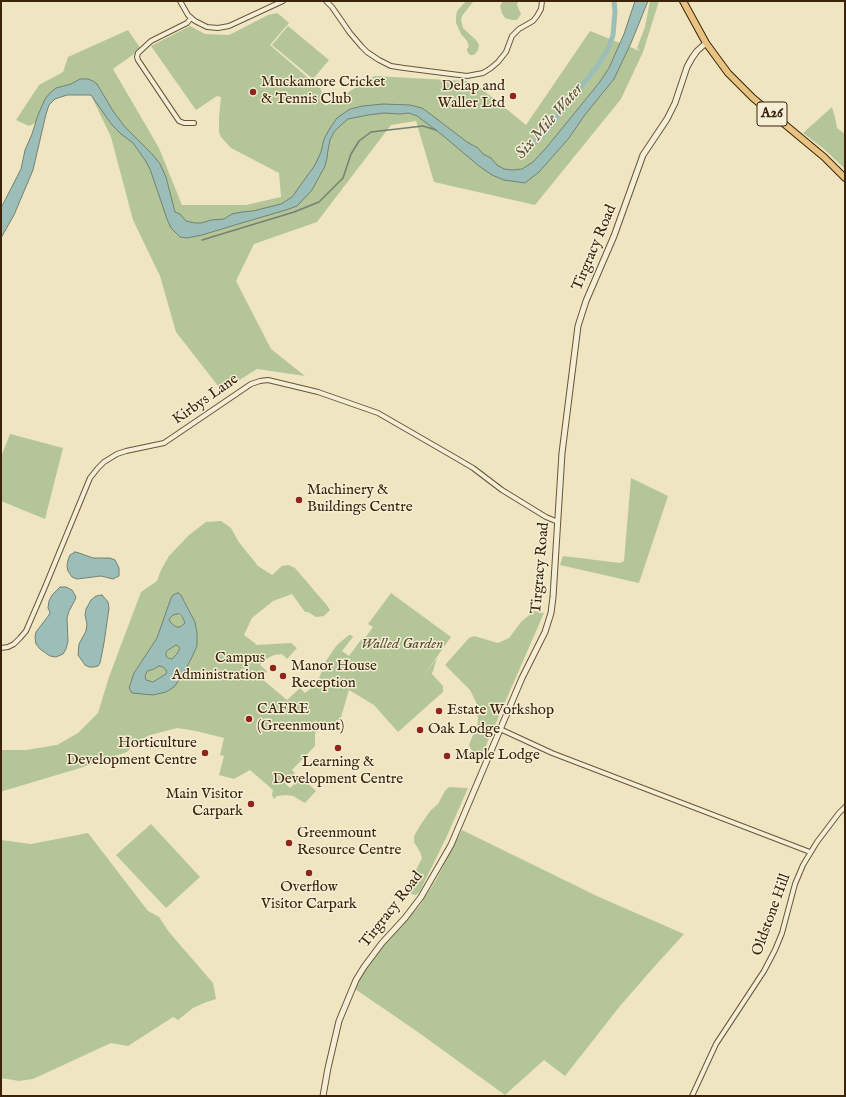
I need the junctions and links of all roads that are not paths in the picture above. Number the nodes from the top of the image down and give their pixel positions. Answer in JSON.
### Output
{"nodes":[{"id":1,"x":180,"y":1,"type":"edge"},
{"id":2,"x":283,"y":1,"type":"edge"},
{"id":3,"x":326,"y":1,"type":"edge"},
{"id":4,"x":542,"y":1,"type":"edge"},
{"id":5,"x":683,"y":1,"type":"edge"},
{"id":6,"x":191,"y":18,"type":"junction"},
{"id":7,"x":706,"y":43,"type":"junction"},
{"id":8,"x":194,"y":123,"type":"dead end"},
{"id":9,"x":845,"y":178,"type":"edge"},
{"id":10,"x":558,"y":522,"type":"junction"},
{"id":11,"x":1,"y":648,"type":"edge"},
{"id":12,"x":500,"y":729,"type":"junction"},
{"id":13,"x":845,"y":808,"type":"edge"},
{"id":14,"x":810,"y":852,"type":"junction"},
{"id":15,"x":323,"y":1096,"type":"edge"},
{"id":16,"x":692,"y":1096,"type":"edge"}],
"edges":[{"from":1,"to":6,"type":"street"},
{"from":2,"to":6,"type":"street"},
{"from":3,"to":4,"type":"street"},
{"from":5,"to":7,"type":"highway","number":"A26"},
{"from":6,"to":8,"type":"street"},
{"from":7,"to":9,"type":"highway","number":"A26"},
{"from":7,"to":10,"type":"street","name":"Tirgracy Road"},
{"from":10,"to":11,"type":"street","name":"Kirbys Lane"},
{"from":10,"to":12,"type":"street","name":"Tirgracy Road"},
{"from":12,"to":14,"type":"street"},
{"from":12,"to":15,"type":"street","name":"Tirgracy Road"},
{"from":13,"to":14,"type":"street","name":"Oldstone Hill"},
{"from":14,"to":16,"type":"street","name":"Oldstone Hill"}]}
